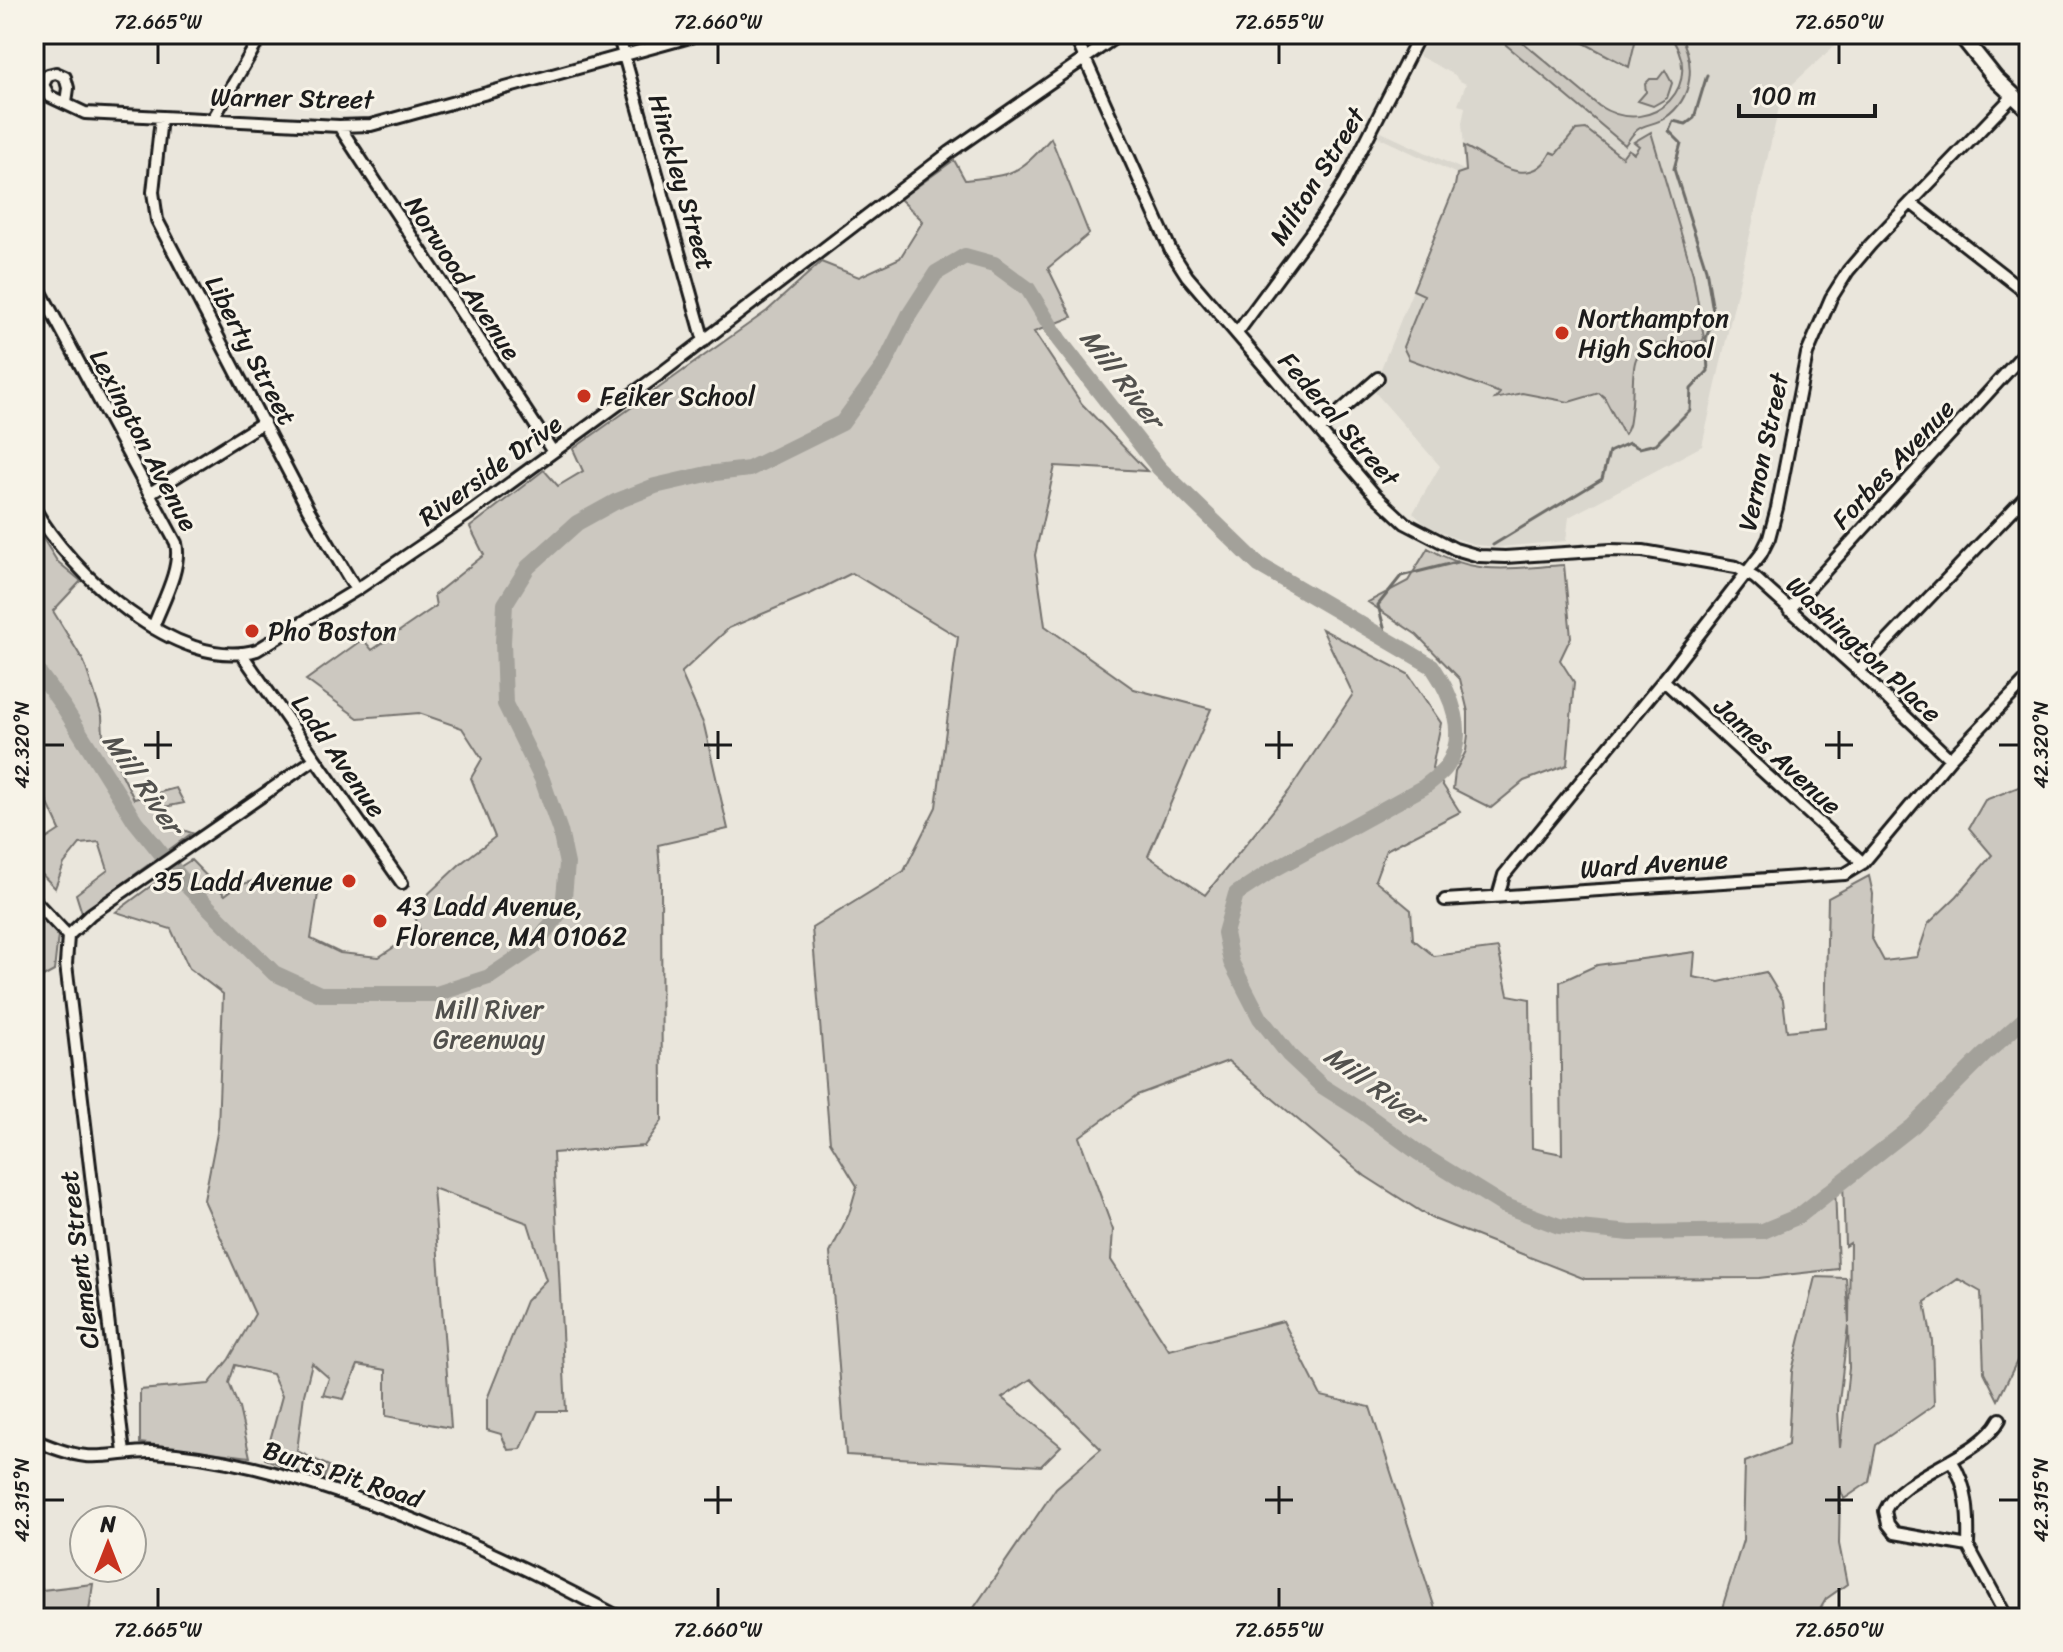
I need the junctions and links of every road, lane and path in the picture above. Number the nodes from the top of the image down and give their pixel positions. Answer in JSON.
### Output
{"nodes":[{"id":1,"x":262,"y":34,"type":"edge"},
{"id":2,"x":618,"y":34,"type":"edge"},
{"id":3,"x":701,"y":34,"type":"edge"},
{"id":4,"x":1074,"y":34,"type":"edge"},
{"id":5,"x":1120,"y":34,"type":"edge"},
{"id":6,"x":1420,"y":34,"type":"edge"},
{"id":7,"x":1960,"y":34,"type":"edge"},
{"id":8,"x":624,"y":55,"type":"junction"},
{"id":9,"x":1086,"y":57,"type":"junction"},
{"id":10,"x":2013,"y":96,"type":"junction"},
{"id":11,"x":66,"y":102,"type":"dead end"},
{"id":12,"x":2029,"y":110,"type":"edge"},
{"id":13,"x":161,"y":118,"type":"junction"},
{"id":14,"x":213,"y":119,"type":"junction"},
{"id":15,"x":339,"y":126,"type":"junction"},
{"id":16,"x":1911,"y":203,"type":"junction"},
{"id":17,"x":34,"y":279,"type":"edge"},
{"id":18,"x":2029,"y":295,"type":"edge"},
{"id":19,"x":1237,"y":333,"type":"junction"},
{"id":20,"x":704,"y":341,"type":"junction"},
{"id":21,"x":2029,"y":348,"type":"edge"},
{"id":22,"x":1378,"y":378,"type":"dead end"},
{"id":23,"x":264,"y":422,"type":"junction"},
{"id":24,"x":1319,"y":430,"type":"junction"},
{"id":25,"x":553,"y":452,"type":"junction"},
{"id":26,"x":150,"y":493,"type":"junction"},
{"id":27,"x":2029,"y":493,"type":"edge"},
{"id":28,"x":34,"y":508,"type":"edge"},
{"id":29,"x":1748,"y":573,"type":"junction"},
{"id":30,"x":356,"y":590,"type":"junction"},
{"id":31,"x":1789,"y":610,"type":"junction"},
{"id":32,"x":153,"y":627,"type":"junction"},
{"id":33,"x":241,"y":653,"type":"junction"},
{"id":34,"x":1859,"y":671,"type":"junction"},
{"id":35,"x":2029,"y":677,"type":"edge"},
{"id":36,"x":1663,"y":680,"type":"junction"},
{"id":37,"x":315,"y":759,"type":"junction"},
{"id":38,"x":1950,"y":759,"type":"junction"},
{"id":39,"x":1863,"y":863,"type":"junction"},
{"id":40,"x":402,"y":883,"type":"dead end"},
{"id":41,"x":1498,"y":896,"type":"junction"},
{"id":42,"x":34,"y":900,"type":"edge"},
{"id":43,"x":1445,"y":900,"type":"dead end"},
{"id":44,"x":68,"y":936,"type":"junction"},
{"id":45,"x":2000,"y":1419,"type":"dead end"},
{"id":46,"x":34,"y":1440,"type":"edge"},
{"id":47,"x":124,"y":1453,"type":"junction"},
{"id":48,"x":1951,"y":1460,"type":"junction"},
{"id":49,"x":1968,"y":1546,"type":"junction"},
{"id":50,"x":621,"y":1618,"type":"edge"},
{"id":51,"x":2007,"y":1618,"type":"edge"}],
"edges":[{"from":1,"to":14,"type":"street"},
{"from":2,"to":8,"type":"street","name":"Hinckley Street"},
{"from":3,"to":8,"type":"street","name":"Warner Street"},
{"from":4,"to":9,"type":"street","name":"Federal Street"},
{"from":5,"to":9,"type":"street","name":"Riverside Drive"},
{"from":6,"to":19,"type":"street","name":"Milton Street"},
{"from":7,"to":10,"type":"highway"},
{"from":8,"to":15,"type":"street","name":"Warner Street"},
{"from":8,"to":20,"type":"street","name":"Hinckley Street"},
{"from":9,"to":19,"type":"street","name":"Federal Street"},
{"from":9,"to":20,"type":"street","name":"Riverside Drive"},
{"from":10,"to":12,"type":"highway"},
{"from":10,"to":16,"type":"street","name":"Vernon Street"},
{"from":11,"to":13,"type":"street","name":"Warner Street"},
{"from":13,"to":14,"type":"street","name":"Warner Street"},
{"from":13,"to":23,"type":"street","name":"Liberty Street"},
{"from":14,"to":15,"type":"street","name":"Warner Street"},
{"from":15,"to":25,"type":"street","name":"Norwood Avenue"},
{"from":16,"to":18,"type":"street"},
{"from":16,"to":29,"type":"street","name":"Vernon Street"},
{"from":17,"to":26,"type":"street","name":"Lexington Avenue"},
{"from":19,"to":24,"type":"street","name":"Federal Street"},
{"from":20,"to":25,"type":"street","name":"Riverside Drive"},
{"from":21,"to":31,"type":"street","name":"Forbes Avenue"},
{"from":22,"to":24,"type":"street"},
{"from":23,"to":26,"type":"street"},
{"from":23,"to":30,"type":"street","name":"Liberty Street"},
{"from":24,"to":29,"type":"street","name":"Federal Street"},
{"from":25,"to":30,"type":"street","name":"Riverside Drive"},
{"from":26,"to":32,"type":"street","name":"Lexington Avenue"},
{"from":27,"to":34,"type":"street"},
{"from":28,"to":32,"type":"street"},
{"from":29,"to":31,"type":"street","name":"Washington Place"},
{"from":29,"to":36,"type":"street","name":"Vernon Street"},
{"from":30,"to":33,"type":"street","name":"Riverside Drive"},
{"from":31,"to":34,"type":"street","name":"Washington Place"},
{"from":32,"to":33,"type":"street"},
{"from":33,"to":37,"type":"street","name":"Ladd Avenue"},
{"from":34,"to":38,"type":"street","name":"Washington Place"},
{"from":35,"to":38,"type":"street"},
{"from":36,"to":39,"type":"street","name":"James Avenue"},
{"from":36,"to":41,"type":"street","name":"Vernon Street"},
{"from":37,"to":40,"type":"street","name":"Ladd Avenue"},
{"from":37,"to":44,"type":"street"},
{"from":38,"to":39,"type":"street"},
{"from":39,"to":41,"type":"street","name":"Ward Avenue"},
{"from":41,"to":43,"type":"street","name":"Ward Avenue"},
{"from":42,"to":44,"type":"street"},
{"from":44,"to":47,"type":"street","name":"Clement Street"},
{"from":45,"to":48,"type":"street"},
{"from":46,"to":47,"type":"street","name":"Burts Pit Road"},
{"from":47,"to":50,"type":"street","name":"Burts Pit Road"},
{"from":48,"to":49,"type":"street"},
{"from":48,"to":49,"type":"street"},
{"from":49,"to":51,"type":"street"}]}
